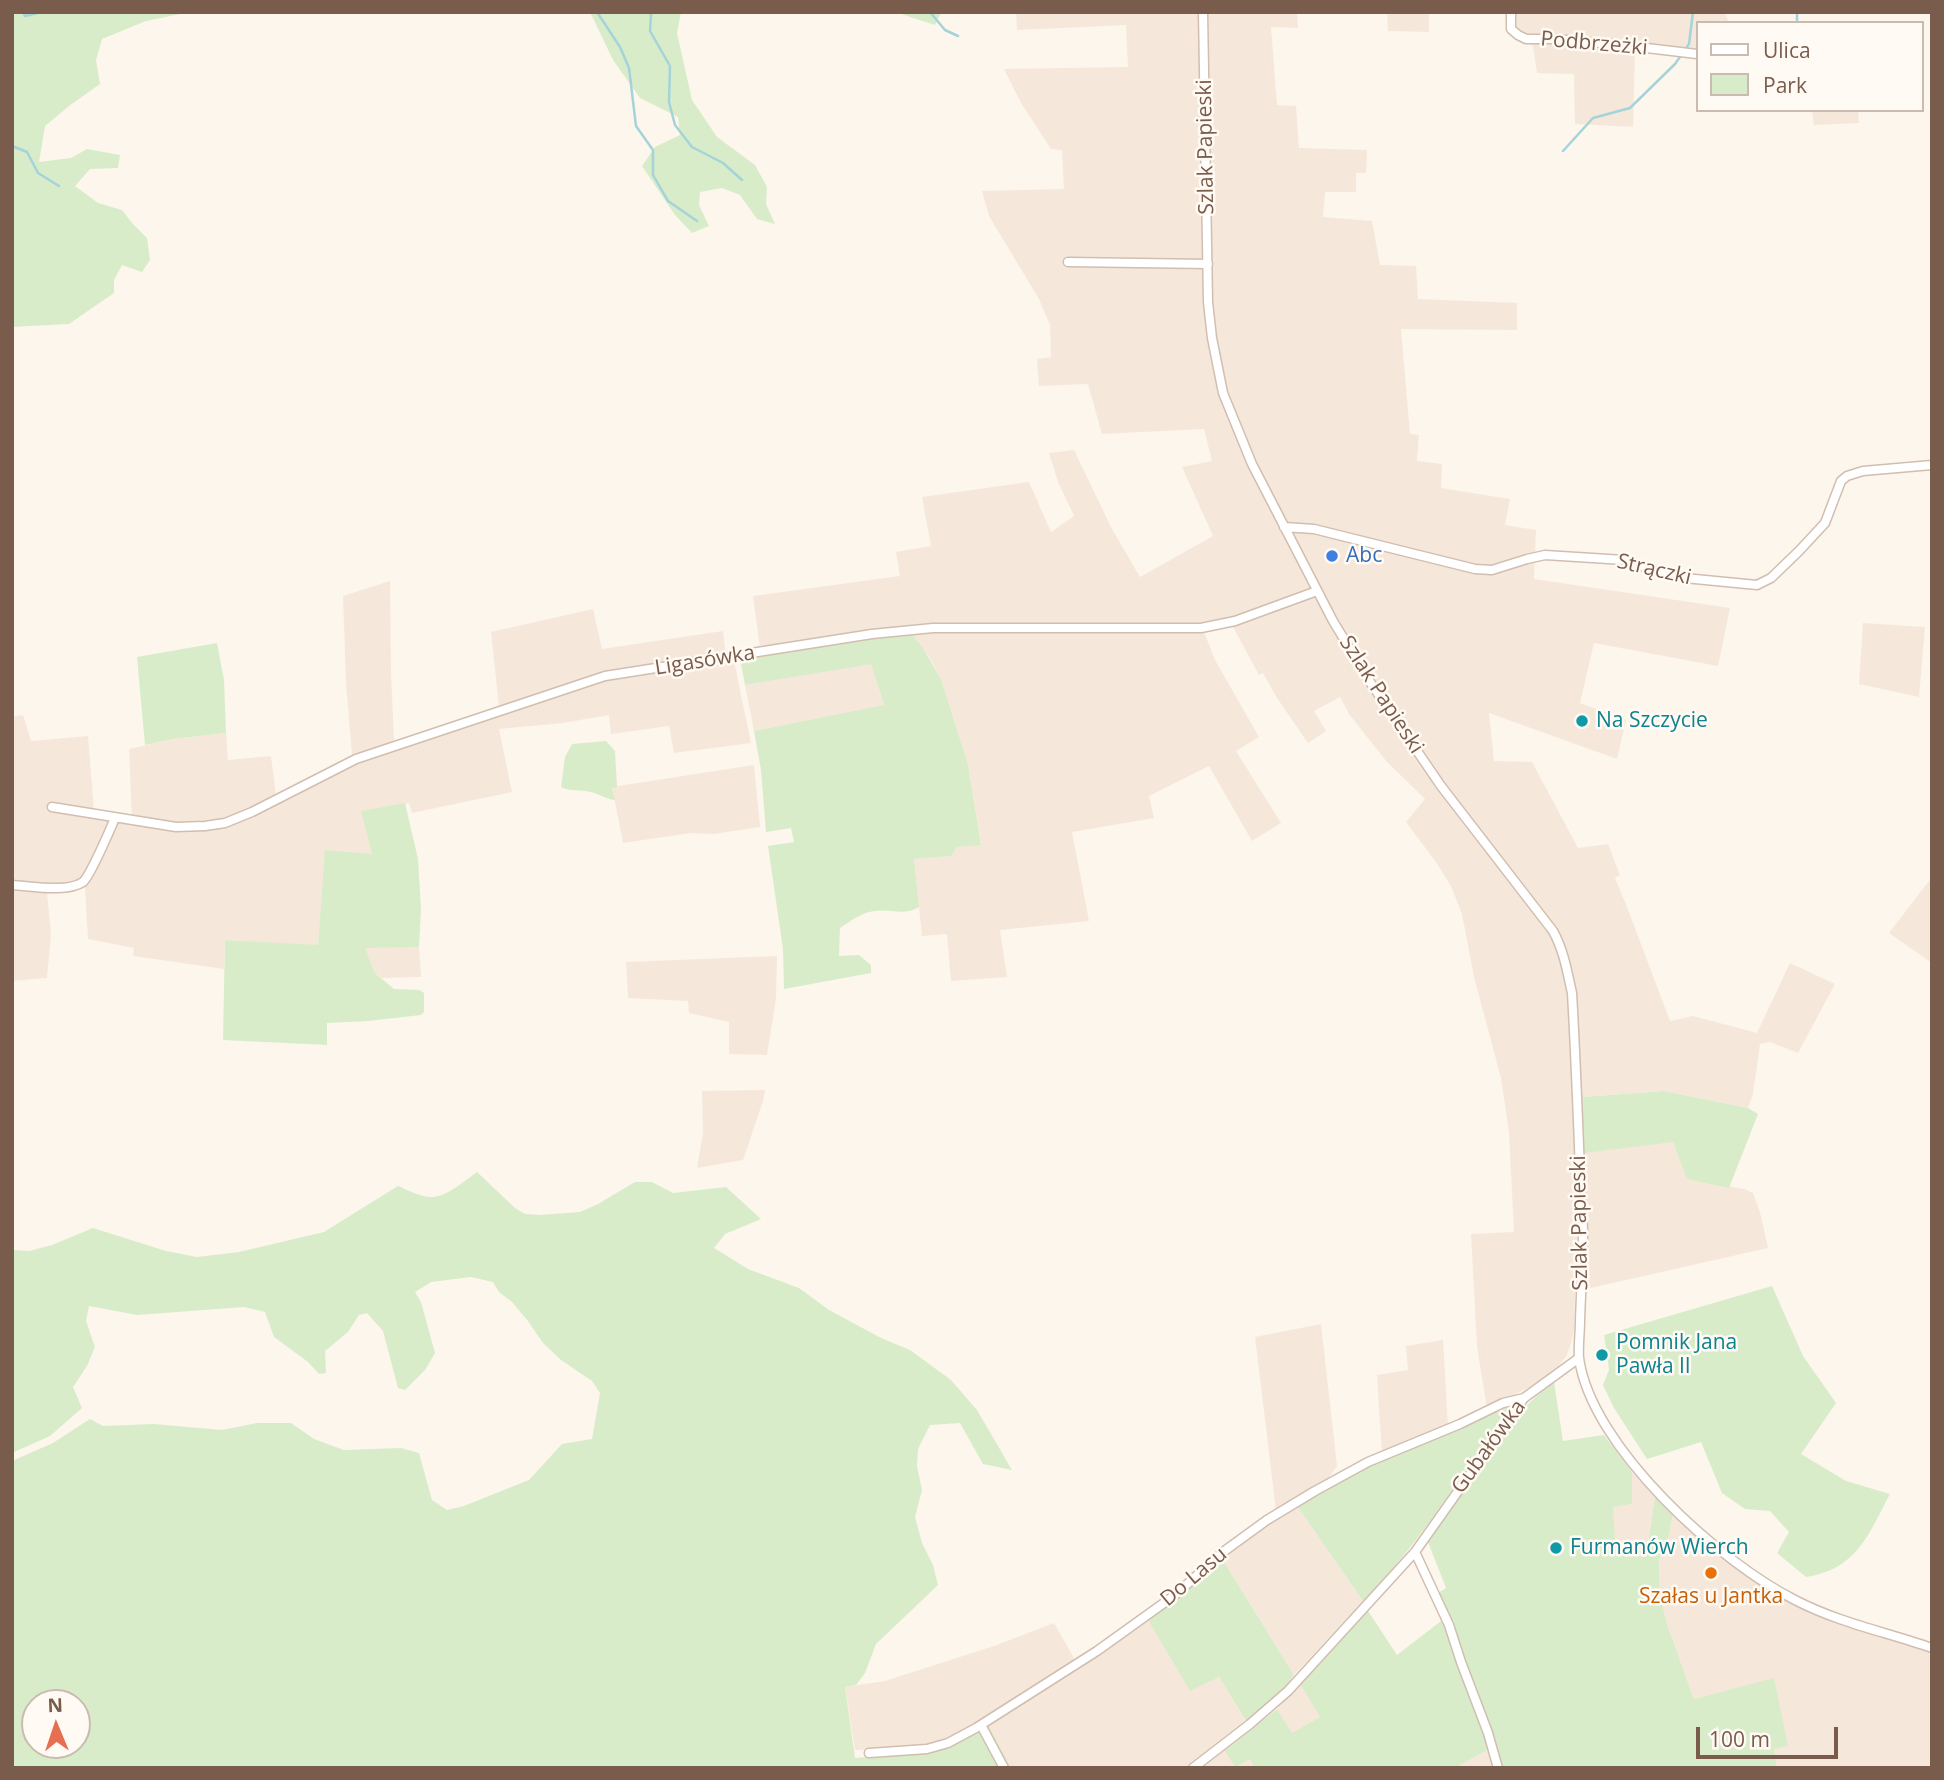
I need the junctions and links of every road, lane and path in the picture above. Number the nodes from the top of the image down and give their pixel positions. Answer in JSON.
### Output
{"nodes":[{"id":1,"x":1203,"y":12,"type":"edge"},
{"id":2,"x":1511,"y":12,"type":"edge"},
{"id":3,"x":1696,"y":54,"type":"edge"},
{"id":4,"x":1068,"y":262,"type":"dead end"},
{"id":5,"x":1208,"y":264,"type":"junction"},
{"id":6,"x":1932,"y":465,"type":"edge"},
{"id":7,"x":1284,"y":527,"type":"junction"},
{"id":8,"x":1317,"y":591,"type":"junction"},
{"id":9,"x":52,"y":807,"type":"dead end"},
{"id":10,"x":116,"y":818,"type":"junction"},
{"id":11,"x":12,"y":885,"type":"edge"},
{"id":12,"x":1579,"y":1358,"type":"junction"},
{"id":13,"x":1524,"y":1398,"type":"junction"},
{"id":14,"x":1415,"y":1552,"type":"junction"},
{"id":15,"x":1932,"y":1647,"type":"edge"},
{"id":16,"x":981,"y":1725,"type":"junction"},
{"id":17,"x":869,"y":1753,"type":"dead end"},
{"id":18,"x":1004,"y":1768,"type":"edge"},
{"id":19,"x":1193,"y":1768,"type":"edge"},
{"id":20,"x":1498,"y":1768,"type":"edge"}],
"edges":[{"from":1,"to":5,"type":"street","name":"Szlak Papieski"},
{"from":2,"to":3,"type":"street","name":"Podbrzeżki"},
{"from":4,"to":5,"type":"street"},
{"from":5,"to":7,"type":"street","name":"Szlak Papieski"},
{"from":6,"to":7,"type":"street","name":"Strączki"},
{"from":7,"to":8,"type":"street","name":"Szlak Papieski"},
{"from":8,"to":10,"type":"street","name":"Ligasówka"},
{"from":8,"to":12,"type":"street","name":"Szlak Papieski"},
{"from":9,"to":10,"type":"street","name":"Ligasówka"},
{"from":10,"to":11,"type":"street"},
{"from":12,"to":13,"type":"street","name":"Gubałówka"},
{"from":12,"to":15,"type":"street"},
{"from":13,"to":14,"type":"street","name":"Gubałówka"},
{"from":13,"to":16,"type":"street","name":"Do Lasu"},
{"from":14,"to":19,"type":"street","name":"Gubałówka"},
{"from":14,"to":20,"type":"street"},
{"from":16,"to":17,"type":"street","name":"Do Lasu"},
{"from":16,"to":18,"type":"street"}]}
